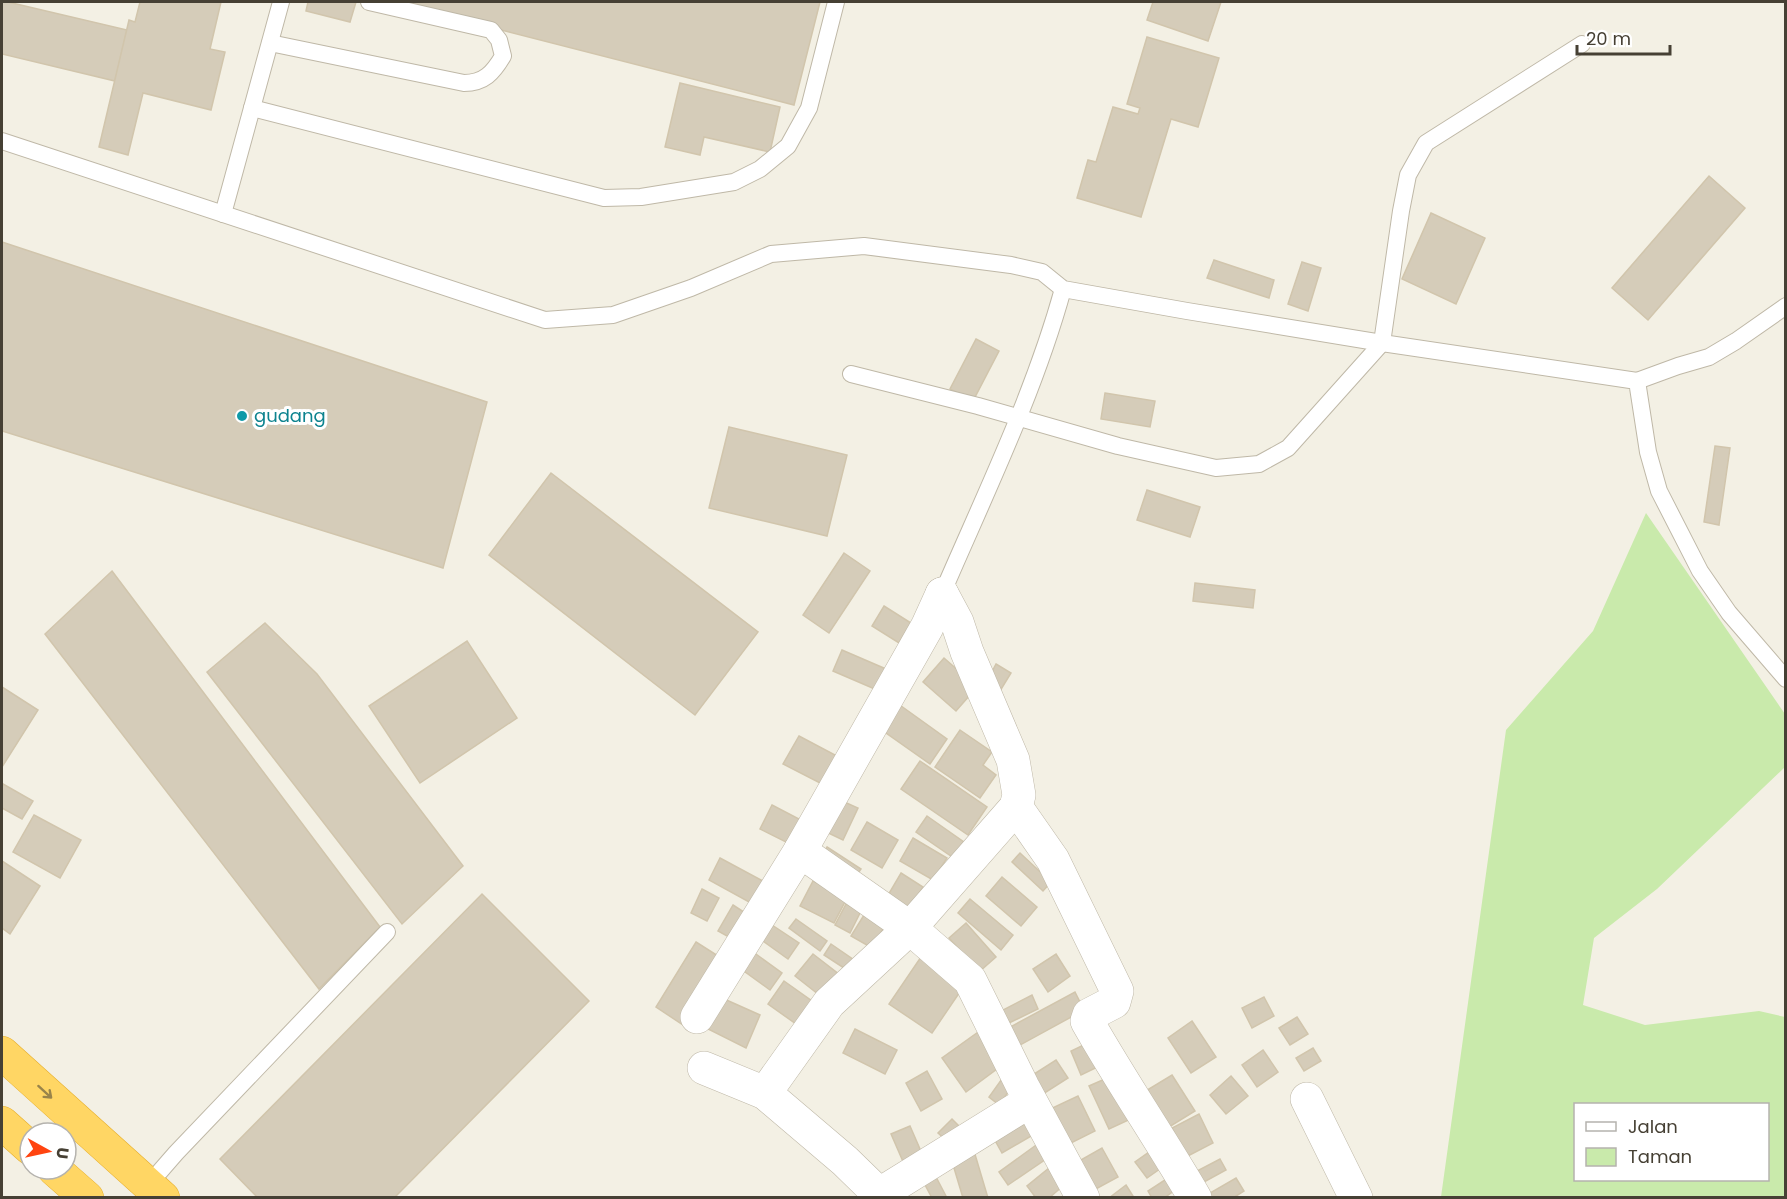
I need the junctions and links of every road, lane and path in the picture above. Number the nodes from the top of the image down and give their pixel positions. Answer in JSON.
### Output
{"nodes":[{"id":1,"x":281,"y":2,"type":"edge"},
{"id":2,"x":369,"y":2,"type":"edge"},
{"id":3,"x":836,"y":2,"type":"edge"},
{"id":4,"x":270,"y":43,"type":"junction"},
{"id":5,"x":1582,"y":44,"type":"dead end"},
{"id":6,"x":252,"y":108,"type":"junction"},
{"id":7,"x":2,"y":141,"type":"edge"},
{"id":8,"x":223,"y":214,"type":"junction"},
{"id":9,"x":1063,"y":289,"type":"junction"},
{"id":10,"x":1785,"y":306,"type":"edge"},
{"id":11,"x":1382,"y":343,"type":"junction"},
{"id":12,"x":851,"y":374,"type":"dead end"},
{"id":13,"x":1636,"y":381,"type":"junction"},
{"id":14,"x":1019,"y":418,"type":"junction"},
{"id":15,"x":942,"y":594,"type":"junction"},
{"id":16,"x":1785,"y":679,"type":"edge"},
{"id":17,"x":1016,"y":807,"type":"junction"},
{"id":18,"x":800,"y":852,"type":"junction"},
{"id":19,"x":910,"y":928,"type":"junction"},
{"id":20,"x":387,"y":932,"type":"dead end"},
{"id":21,"x":697,"y":1017,"type":"dead end"},
{"id":22,"x":2,"y":1053,"type":"edge"},
{"id":23,"x":704,"y":1068,"type":"dead end"},
{"id":24,"x":765,"y":1093,"type":"junction"},
{"id":25,"x":1307,"y":1099,"type":"dead end"},
{"id":26,"x":1030,"y":1101,"type":"junction"},
{"id":27,"x":2,"y":1123,"type":"edge"},
{"id":28,"x":18,"y":1137,"type":"edge"},
{"id":29,"x":68,"y":1181,"type":"edge"},
{"id":30,"x":156,"y":1191,"type":"edge"},
{"id":31,"x":881,"y":1196,"type":"edge"},
{"id":32,"x":87,"y":1197,"type":"edge"},
{"id":33,"x":1083,"y":1197,"type":"edge"},
{"id":34,"x":1195,"y":1197,"type":"edge"},
{"id":35,"x":1356,"y":1197,"type":"edge"}],
"edges":[{"from":1,"to":4,"type":"lane"},
{"from":2,"to":4,"type":"lane"},
{"from":3,"to":6,"type":"lane"},
{"from":4,"to":6,"type":"lane"},
{"from":5,"to":11,"type":"lane"},
{"from":6,"to":8,"type":"lane"},
{"from":7,"to":8,"type":"lane"},
{"from":8,"to":9,"type":"lane"},
{"from":9,"to":11,"type":"lane"},
{"from":9,"to":14,"type":"lane"},
{"from":10,"to":13,"type":"lane"},
{"from":11,"to":13,"type":"lane"},
{"from":11,"to":14,"type":"lane"},
{"from":12,"to":14,"type":"lane"},
{"from":13,"to":16,"type":"lane"},
{"from":14,"to":15,"type":"lane"},
{"from":15,"to":17,"type":"street"},
{"from":15,"to":18,"type":"street"},
{"from":17,"to":19,"type":"street"},
{"from":17,"to":34,"type":"street"},
{"from":18,"to":19,"type":"street"},
{"from":18,"to":21,"type":"street"},
{"from":19,"to":24,"type":"street"},
{"from":19,"to":26,"type":"street"},
{"from":20,"to":30,"type":"lane"},
{"from":22,"to":30,"type":"highway","one_way":true},
{"from":23,"to":24,"type":"street"},
{"from":24,"to":31,"type":"street"},
{"from":25,"to":35,"type":"street"},
{"from":26,"to":31,"type":"street"},
{"from":26,"to":33,"type":"street"},
{"from":27,"to":28,"type":"highway"},
{"from":29,"to":32,"type":"highway"}]}
